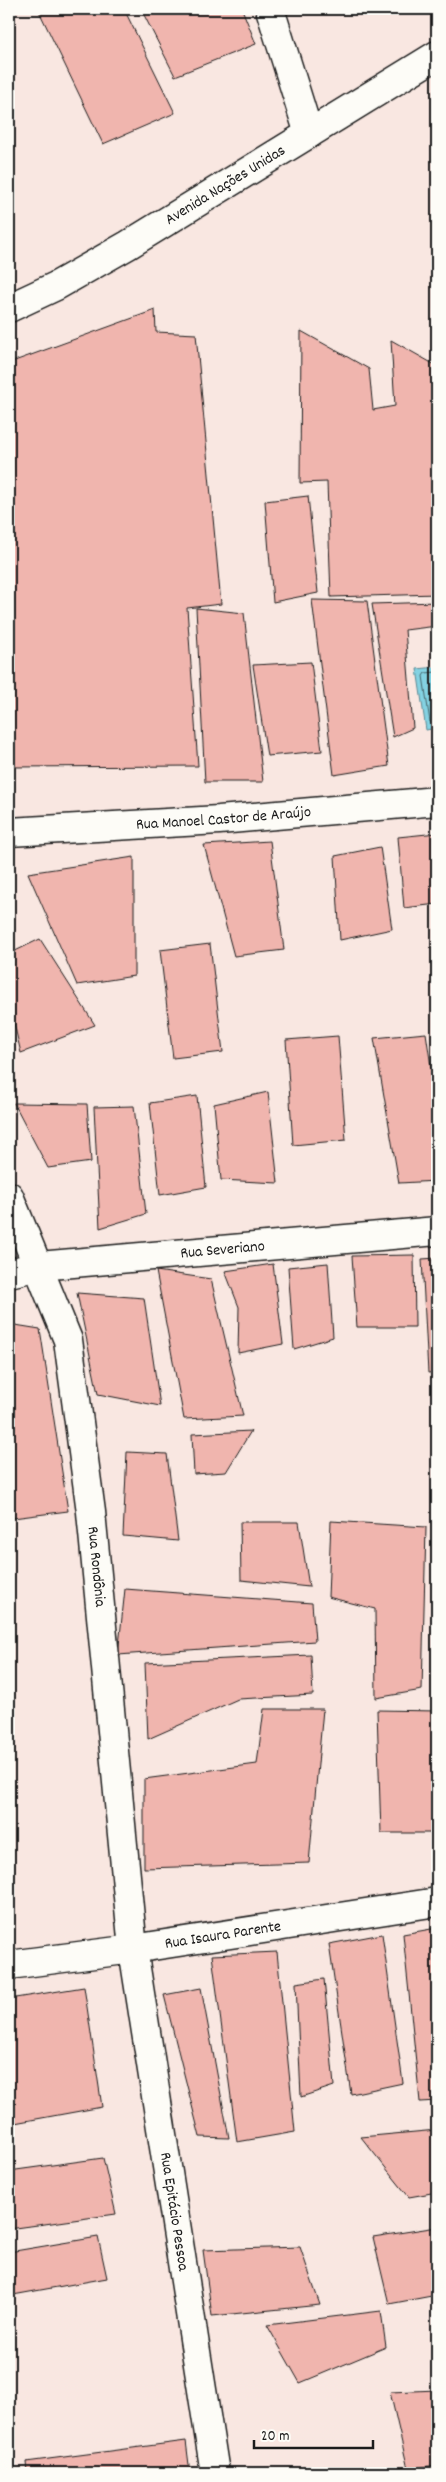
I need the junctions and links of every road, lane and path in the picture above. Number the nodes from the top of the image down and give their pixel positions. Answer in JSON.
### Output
{"nodes":[{"id":1,"x":270,"y":9,"type":"edge"},
{"id":2,"x":437,"y":55,"type":"edge"},
{"id":3,"x":308,"y":134,"type":"junction"},
{"id":4,"x":9,"y":308,"type":"edge"},
{"id":5,"x":437,"y":802,"type":"edge"},
{"id":6,"x":9,"y":832,"type":"edge"},
{"id":7,"x":9,"y":1196,"type":"edge"},
{"id":8,"x":437,"y":1231,"type":"edge"},
{"id":9,"x":39,"y":1266,"type":"junction"},
{"id":10,"x":9,"y":1274,"type":"edge"},
{"id":11,"x":437,"y":1902,"type":"edge"},
{"id":12,"x":133,"y":1949,"type":"junction"},
{"id":13,"x":9,"y":1965,"type":"edge"},
{"id":14,"x":215,"y":2473,"type":"edge"}],
"edges":[{"from":1,"to":3,"type":"street"},
{"from":2,"to":3,"type":"street","name":"Avenida Nações Unidas"},
{"from":3,"to":4,"type":"street","name":"Avenida Nações Unidas"},
{"from":5,"to":6,"type":"street","name":"Rua Manoel Castor de Araújo"},
{"from":7,"to":9,"type":"street","name":"Rua Rondônia"},
{"from":8,"to":9,"type":"street","name":"Rua Severiano"},
{"from":9,"to":10,"type":"street","name":"Rua Severiano"},
{"from":9,"to":12,"type":"street","name":"Rua Rondônia"},
{"from":11,"to":12,"type":"street","name":"Rua Isaura Parente"},
{"from":12,"to":13,"type":"street","name":"Rua Isaura Parente"},
{"from":12,"to":14,"type":"street","name":"Rua Epitácio Pessoa"}]}
